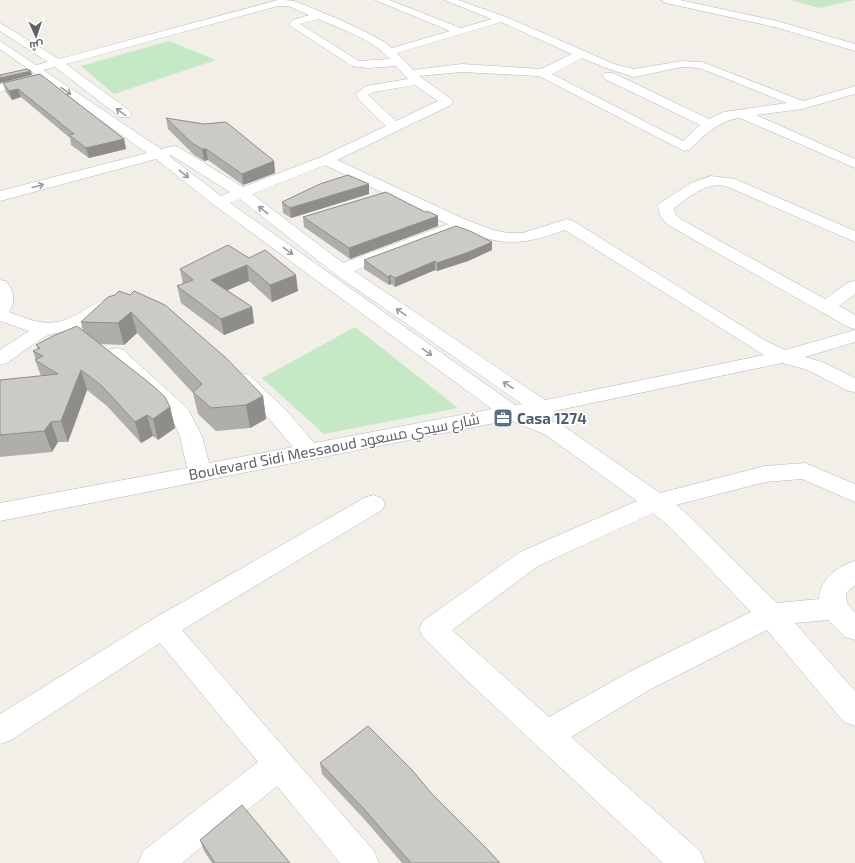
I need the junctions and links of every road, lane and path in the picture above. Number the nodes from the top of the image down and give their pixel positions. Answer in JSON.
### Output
{"nodes":[{"id":1,"x":380,"y":0,"type":"edge"},
{"id":2,"x":449,"y":0,"type":"edge"},
{"id":3,"x":666,"y":0,"type":"edge"},
{"id":4,"x":287,"y":1,"type":"edge"},
{"id":5,"x":320,"y":15,"type":"junction"},
{"id":6,"x":502,"y":19,"type":"junction"},
{"id":7,"x":0,"y":26,"type":"edge"},
{"id":8,"x":460,"y":30,"type":"junction"},
{"id":9,"x":0,"y":44,"type":"edge"},
{"id":10,"x":855,"y":48,"type":"edge"},
{"id":11,"x":390,"y":52,"type":"junction"},
{"id":12,"x":576,"y":56,"type":"junction"},
{"id":13,"x":399,"y":62,"type":"junction"},
{"id":14,"x":63,"y":67,"type":"junction"},
{"id":15,"x":40,"y":73,"type":"junction"},
{"id":16,"x":541,"y":73,"type":"junction"},
{"id":17,"x":413,"y":77,"type":"junction"},
{"id":18,"x":0,"y":88,"type":"edge"},
{"id":19,"x":855,"y":90,"type":"edge"},
{"id":20,"x":802,"y":105,"type":"junction"},
{"id":21,"x":740,"y":113,"type":"junction"},
{"id":22,"x":709,"y":124,"type":"junction"},
{"id":23,"x":394,"y":127,"type":"junction"},
{"id":24,"x":160,"y":148,"type":"junction"},
{"id":25,"x":326,"y":160,"type":"junction"},
{"id":26,"x":855,"y":164,"type":"edge"},
{"id":27,"x":0,"y":184,"type":"edge"},
{"id":28,"x":241,"y":193,"type":"junction"},
{"id":29,"x":394,"y":193,"type":"junction"},
{"id":30,"x":0,"y":196,"type":"edge"},
{"id":31,"x":372,"y":199,"type":"edge"},
{"id":32,"x":219,"y":202,"type":"junction"},
{"id":33,"x":462,"y":224,"type":"junction"},
{"id":34,"x":855,"y":237,"type":"edge"},
{"id":35,"x":341,"y":270,"type":"junction"},
{"id":36,"x":0,"y":285,"type":"edge"},
{"id":37,"x":855,"y":286,"type":"edge"},
{"id":38,"x":133,"y":301,"type":"edge"},
{"id":39,"x":826,"y":307,"type":"junction"},
{"id":40,"x":0,"y":313,"type":"edge"},
{"id":41,"x":855,"y":323,"type":"edge"},
{"id":42,"x":44,"y":330,"type":"junction"},
{"id":43,"x":855,"y":336,"type":"edge"},
{"id":44,"x":116,"y":354,"type":"dead end"},
{"id":45,"x":783,"y":357,"type":"junction"},
{"id":46,"x":0,"y":359,"type":"edge"},
{"id":47,"x":226,"y":365,"type":"edge"},
{"id":48,"x":855,"y":386,"type":"edge"},
{"id":49,"x":541,"y":407,"type":"junction"},
{"id":50,"x":510,"y":412,"type":"junction"},
{"id":51,"x":554,"y":430,"type":"junction"},
{"id":52,"x":309,"y":452,"type":"junction"},
{"id":53,"x":200,"y":473,"type":"junction"},
{"id":54,"x":855,"y":494,"type":"edge"},
{"id":55,"x":656,"y":502,"type":"junction"},
{"id":56,"x":373,"y":504,"type":"dead end"},
{"id":57,"x":0,"y":512,"type":"edge"},
{"id":58,"x":855,"y":571,"type":"edge"},
{"id":59,"x":835,"y":608,"type":"junction"},
{"id":60,"x":771,"y":614,"type":"junction"},
{"id":61,"x":163,"y":627,"type":"junction"},
{"id":62,"x":855,"y":629,"type":"edge"},
{"id":63,"x":855,"y":713,"type":"edge"},
{"id":64,"x":0,"y":730,"type":"edge"},
{"id":65,"x":546,"y":735,"type":"junction"},
{"id":66,"x":279,"y":765,"type":"junction"},
{"id":67,"x":155,"y":863,"type":"edge"},
{"id":68,"x":362,"y":863,"type":"edge"},
{"id":69,"x":688,"y":863,"type":"edge"}],
"edges":[{"from":1,"to":8,"type":"street"},
{"from":2,"to":6,"type":"street"},
{"from":3,"to":10,"type":"street"},
{"from":4,"to":5,"type":"street"},
{"from":4,"to":14,"type":"street"},
{"from":5,"to":11,"type":"street"},
{"from":5,"to":13,"type":"street"},
{"from":6,"to":8,"type":"street"},
{"from":6,"to":12,"type":"street"},
{"from":7,"to":14,"type":"street"},
{"from":8,"to":11,"type":"street"},
{"from":9,"to":15,"type":"street"},
{"from":11,"to":13,"type":"street"},
{"from":12,"to":16,"type":"street"},
{"from":12,"to":20,"type":"street"},
{"from":12,"to":22,"type":"street"},
{"from":13,"to":17,"type":"street"},
{"from":14,"to":15,"type":"street"},
{"from":24,"to":14,"type":"street","one_way":true},
{"from":15,"to":18,"type":"street"},
{"from":15,"to":24,"type":"street","one_way":true},
{"from":16,"to":17,"type":"street"},
{"from":16,"to":22,"type":"street"},
{"from":17,"to":23,"type":"street"},
{"from":17,"to":23,"type":"street"},
{"from":19,"to":20,"type":"street"},
{"from":20,"to":21,"type":"street"},
{"from":21,"to":22,"type":"street"},
{"from":21,"to":26,"type":"street"},
{"from":23,"to":25,"type":"street"},
{"from":24,"to":27,"type":"street"},
{"from":24,"to":28,"type":"street"},
{"from":30,"to":24,"type":"street","one_way":true},
{"from":24,"to":32,"type":"street","one_way":true},
{"from":25,"to":28,"type":"street"},
{"from":25,"to":29,"type":"street"},
{"from":28,"to":32,"type":"street"},
{"from":35,"to":28,"type":"street","one_way":true},
{"from":29,"to":31,"type":"street"},
{"from":29,"to":33,"type":"street"},
{"from":32,"to":50,"type":"street","one_way":true},
{"from":33,"to":35,"type":"street"},
{"from":33,"to":45,"type":"street"},
{"from":34,"to":39,"type":"street"},
{"from":49,"to":35,"type":"street","one_way":true},
{"from":36,"to":40,"type":"street"},
{"from":37,"to":39,"type":"street"},
{"from":38,"to":42,"type":"street"},
{"from":39,"to":41,"type":"street"},
{"from":40,"to":42,"type":"street"},
{"from":42,"to":46,"type":"street"},
{"from":43,"to":45,"type":"street","name":"Boulevard Sidi Messaoud شارع سيدي مسعود"},
{"from":44,"to":53,"type":"street"},
{"from":45,"to":48,"type":"street"},
{"from":45,"to":49,"type":"street","name":"Boulevard Sidi Messaoud شارع سيدي مسعود"},
{"from":47,"to":52,"type":"street"},
{"from":49,"to":50,"type":"street","name":"Boulevard Sidi Messaoud شارع سيدي مسعود"},
{"from":49,"to":51,"type":"street"},
{"from":50,"to":51,"type":"street"},
{"from":50,"to":52,"type":"street","name":"Boulevard Sidi Messaoud شارع سيدي مسعود"},
{"from":51,"to":55,"type":"street"},
{"from":52,"to":53,"type":"street","name":"Boulevard Sidi Messaoud شارع سيدي مسعود"},
{"from":53,"to":57,"type":"street","name":"Boulevard Sidi Messaoud شارع سيدي مسعود"},
{"from":54,"to":55,"type":"street"},
{"from":55,"to":60,"type":"street"},
{"from":55,"to":65,"type":"street"},
{"from":56,"to":61,"type":"street"},
{"from":58,"to":59,"type":"street"},
{"from":59,"to":60,"type":"street"},
{"from":59,"to":62,"type":"street"},
{"from":60,"to":63,"type":"street"},
{"from":60,"to":65,"type":"street"},
{"from":61,"to":64,"type":"street"},
{"from":61,"to":66,"type":"street"},
{"from":65,"to":69,"type":"street"},
{"from":66,"to":67,"type":"street"},
{"from":66,"to":68,"type":"street"}]}
